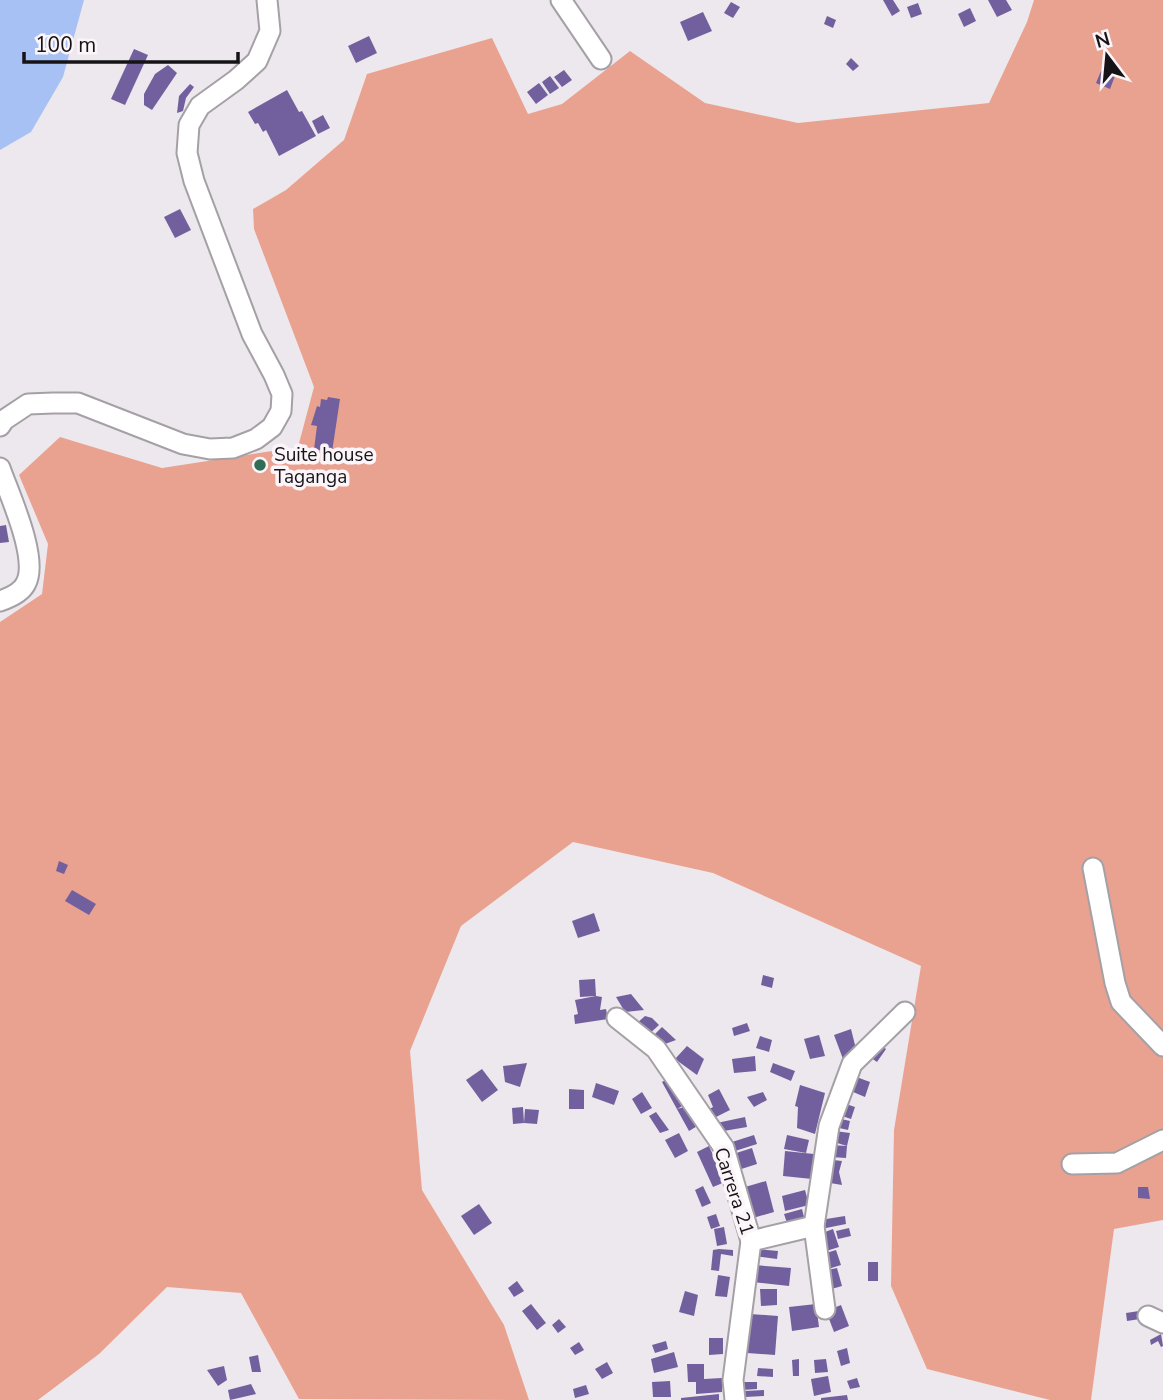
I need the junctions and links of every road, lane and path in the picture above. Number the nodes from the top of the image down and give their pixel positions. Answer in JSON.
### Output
{"nodes":[{"id":1,"x":267,"y":0,"type":"edge"},
{"id":2,"x":561,"y":0,"type":"edge"},
{"id":3,"x":601,"y":59,"type":"dead end"},
{"id":4,"x":0,"y":426,"type":"edge"},
{"id":5,"x":0,"y":468,"type":"edge"},
{"id":6,"x":0,"y":601,"type":"edge"},
{"id":7,"x":1093,"y":868,"type":"dead end"},
{"id":8,"x":905,"y":1012,"type":"dead end"},
{"id":9,"x":617,"y":1018,"type":"dead end"},
{"id":10,"x":1163,"y":1046,"type":"edge"},
{"id":11,"x":1163,"y":1140,"type":"edge"},
{"id":12,"x":1072,"y":1164,"type":"dead end"},
{"id":13,"x":814,"y":1226,"type":"junction"},
{"id":14,"x":751,"y":1241,"type":"junction"},
{"id":15,"x":825,"y":1309,"type":"dead end"},
{"id":16,"x":735,"y":1400,"type":"edge"}],
"edges":[{"from":1,"to":4,"type":"street"},
{"from":2,"to":3,"type":"street"},
{"from":5,"to":6,"type":"street"},
{"from":7,"to":10,"type":"street"},
{"from":8,"to":13,"type":"street"},
{"from":9,"to":14,"type":"street","name":"Carrera 21"},
{"from":11,"to":12,"type":"street"},
{"from":13,"to":14,"type":"street"},
{"from":13,"to":15,"type":"street"},
{"from":14,"to":16,"type":"street","name":"Carrera 21"}]}
